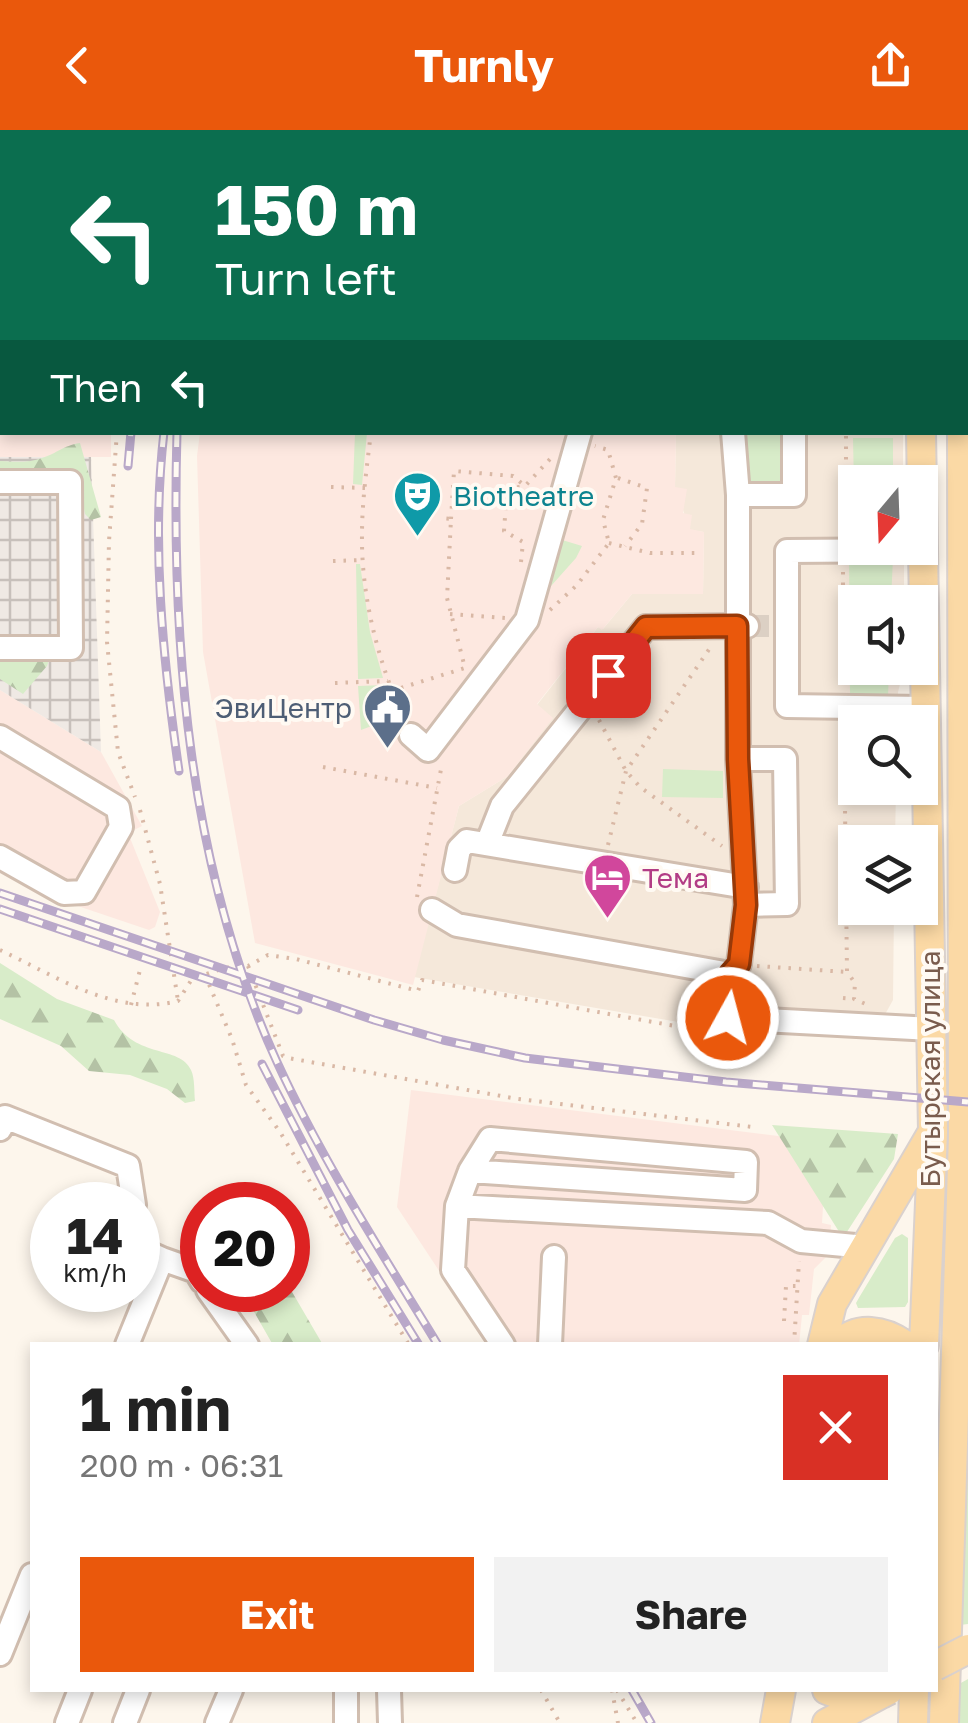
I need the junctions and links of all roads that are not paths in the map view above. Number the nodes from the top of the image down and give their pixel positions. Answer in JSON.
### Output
{"nodes":[{"id":1,"x":733,"y":435,"type":"edge"},
{"id":2,"x":794,"y":435,"type":"edge"},
{"id":3,"x":922,"y":435,"type":"edge"},
{"id":4,"x":962,"y":435,"type":"edge"},
{"id":5,"x":579,"y":436,"type":"edge"},
{"id":6,"x":922,"y":465,"type":"edge"},
{"id":7,"x":0,"y":482,"type":"edge"},
{"id":8,"x":738,"y":495,"type":"junction"},
{"id":9,"x":838,"y":551,"type":"edge"},
{"id":10,"x":922,"y":565,"type":"edge"},
{"id":11,"x":736,"y":626,"type":"junction"},
{"id":12,"x":0,"y":648,"type":"edge"},
{"id":13,"x":924,"y":705,"type":"edge"},
{"id":14,"x":838,"y":706,"type":"edge"},
{"id":15,"x":411,"y":735,"type":"road end"},
{"id":16,"x":0,"y":737,"type":"edge"},
{"id":17,"x":738,"y":759,"type":"junction"},
{"id":18,"x":926,"y":805,"type":"edge"},
{"id":19,"x":486,"y":844,"type":"junction"},
{"id":20,"x":0,"y":857,"type":"edge"},
{"id":21,"x":455,"y":870,"type":"dead end"},
{"id":22,"x":746,"y":885,"type":"junction"},
{"id":23,"x":432,"y":910,"type":"road end"},
{"id":24,"x":730,"y":974,"type":"junction"},
{"id":25,"x":932,"y":1029,"type":"junction"},
{"id":26,"x":2,"y":1121,"type":"edge"},
{"id":27,"x":933,"y":1132,"type":"junction"},
{"id":28,"x":966,"y":1144,"type":"edge"},
{"id":29,"x":470,"y":1171,"type":"junction"},
{"id":30,"x":130,"y":1182,"type":"edge"},
{"id":31,"x":457,"y":1206,"type":"junction"},
{"id":32,"x":866,"y":1247,"type":"junction"},
{"id":33,"x":554,"y":1257,"type":"dead end"},
{"id":34,"x":162,"y":1259,"type":"joint"},
{"id":35,"x":180,"y":1265,"type":"edge"},
{"id":36,"x":221,"y":1312,"type":"edge"},
{"id":37,"x":239,"y":1341,"type":"edge"},
{"id":38,"x":128,"y":1342,"type":"edge"},
{"id":39,"x":500,"y":1342,"type":"edge"},
{"id":40,"x":550,"y":1342,"type":"edge"},
{"id":41,"x":823,"y":1342,"type":"edge"},
{"id":42,"x":841,"y":1342,"type":"edge"},
{"id":43,"x":899,"y":1342,"type":"edge"},
{"id":44,"x":924,"y":1342,"type":"edge"},
{"id":45,"x":968,"y":1344,"type":"edge"},
{"id":46,"x":954,"y":1381,"type":"junction"},
{"id":47,"x":30,"y":1580,"type":"edge"},
{"id":48,"x":958,"y":1641,"type":"edge"},
{"id":49,"x":0,"y":1654,"type":"edge"},
{"id":50,"x":938,"y":1663,"type":"edge"},
{"id":51,"x":79,"y":1692,"type":"edge"},
{"id":52,"x":137,"y":1692,"type":"edge"},
{"id":53,"x":231,"y":1692,"type":"edge"},
{"id":54,"x":346,"y":1692,"type":"edge"},
{"id":55,"x":389,"y":1692,"type":"edge"},
{"id":56,"x":780,"y":1692,"type":"edge"},
{"id":57,"x":830,"y":1692,"type":"edge"},
{"id":58,"x":914,"y":1692,"type":"edge"},
{"id":59,"x":858,"y":1707,"type":"edge"},
{"id":60,"x":67,"y":1723,"type":"edge"},
{"id":61,"x":125,"y":1723,"type":"edge"},
{"id":62,"x":217,"y":1723,"type":"edge"},
{"id":63,"x":346,"y":1723,"type":"edge"},
{"id":64,"x":390,"y":1723,"type":"edge"},
{"id":65,"x":775,"y":1723,"type":"edge"},
{"id":66,"x":913,"y":1723,"type":"edge"},
{"id":67,"x":944,"y":1723,"type":"edge"}],
"edges":[{"from":1,"to":8,"type":"lane"},
{"from":2,"to":8,"type":"lane"},
{"from":3,"to":6,"type":"main road","name":"Бутырская улица"},
{"from":4,"to":28,"type":"main road","name":"Бутырская улица"},
{"from":5,"to":15,"type":"lane"},
{"from":7,"to":12,"type":"lane"},
{"from":8,"to":11,"type":"lane"},
{"from":9,"to":14,"type":"lane"},
{"from":10,"to":13,"type":"main road","name":"Бутырская улица"},
{"from":11,"to":17,"type":"lane"},
{"from":11,"to":19,"type":"lane"},
{"from":16,"to":20,"type":"lane"},
{"from":17,"to":22,"type":"lane"},
{"from":17,"to":22,"type":"lane"},
{"from":18,"to":25,"type":"main road","name":"Бутырская улица"},
{"from":19,"to":21,"type":"lane"},
{"from":19,"to":22,"type":"lane"},
{"from":22,"to":24,"type":"lane"},
{"from":23,"to":24,"type":"lane"},
{"from":24,"to":25,"type":"lane"},
{"from":25,"to":27,"type":"main road","name":"Бутырская улица"},
{"from":26,"to":30,"type":"lane"},
{"from":27,"to":32,"type":"main road"},
{"from":27,"to":44,"type":"main road","name":"Бутырская улица"},
{"from":28,"to":46,"type":"main road","name":"Бутырская улица"},
{"from":29,"to":29,"type":"lane"},
{"from":29,"to":31,"type":"lane"},
{"from":31,"to":32,"type":"lane"},
{"from":31,"to":39,"type":"lane"},
{"from":32,"to":41,"type":"main road"},
{"from":33,"to":40,"type":"lane"},
{"from":34,"to":35,"type":"lane"},
{"from":34,"to":38,"type":"lane"},
{"from":36,"to":37,"type":"lane"},
{"from":42,"to":43,"type":"main road"},
{"from":45,"to":46,"type":"main road"},
{"from":46,"to":48,"type":"main road","name":"Бутырская улица"},
{"from":47,"to":49,"type":"lane"},
{"from":48,"to":50,"type":"main road","bridge":true},
{"from":48,"to":67,"type":"main road","name":"Бутырская улица"},
{"from":51,"to":60,"type":"lane"},
{"from":52,"to":61,"type":"lane"},
{"from":53,"to":62,"type":"lane"},
{"from":54,"to":63,"type":"lane"},
{"from":55,"to":64,"type":"lane"},
{"from":56,"to":65,"type":"main road"},
{"from":57,"to":59,"type":"main road"},
{"from":58,"to":66,"type":"main road"}]}
